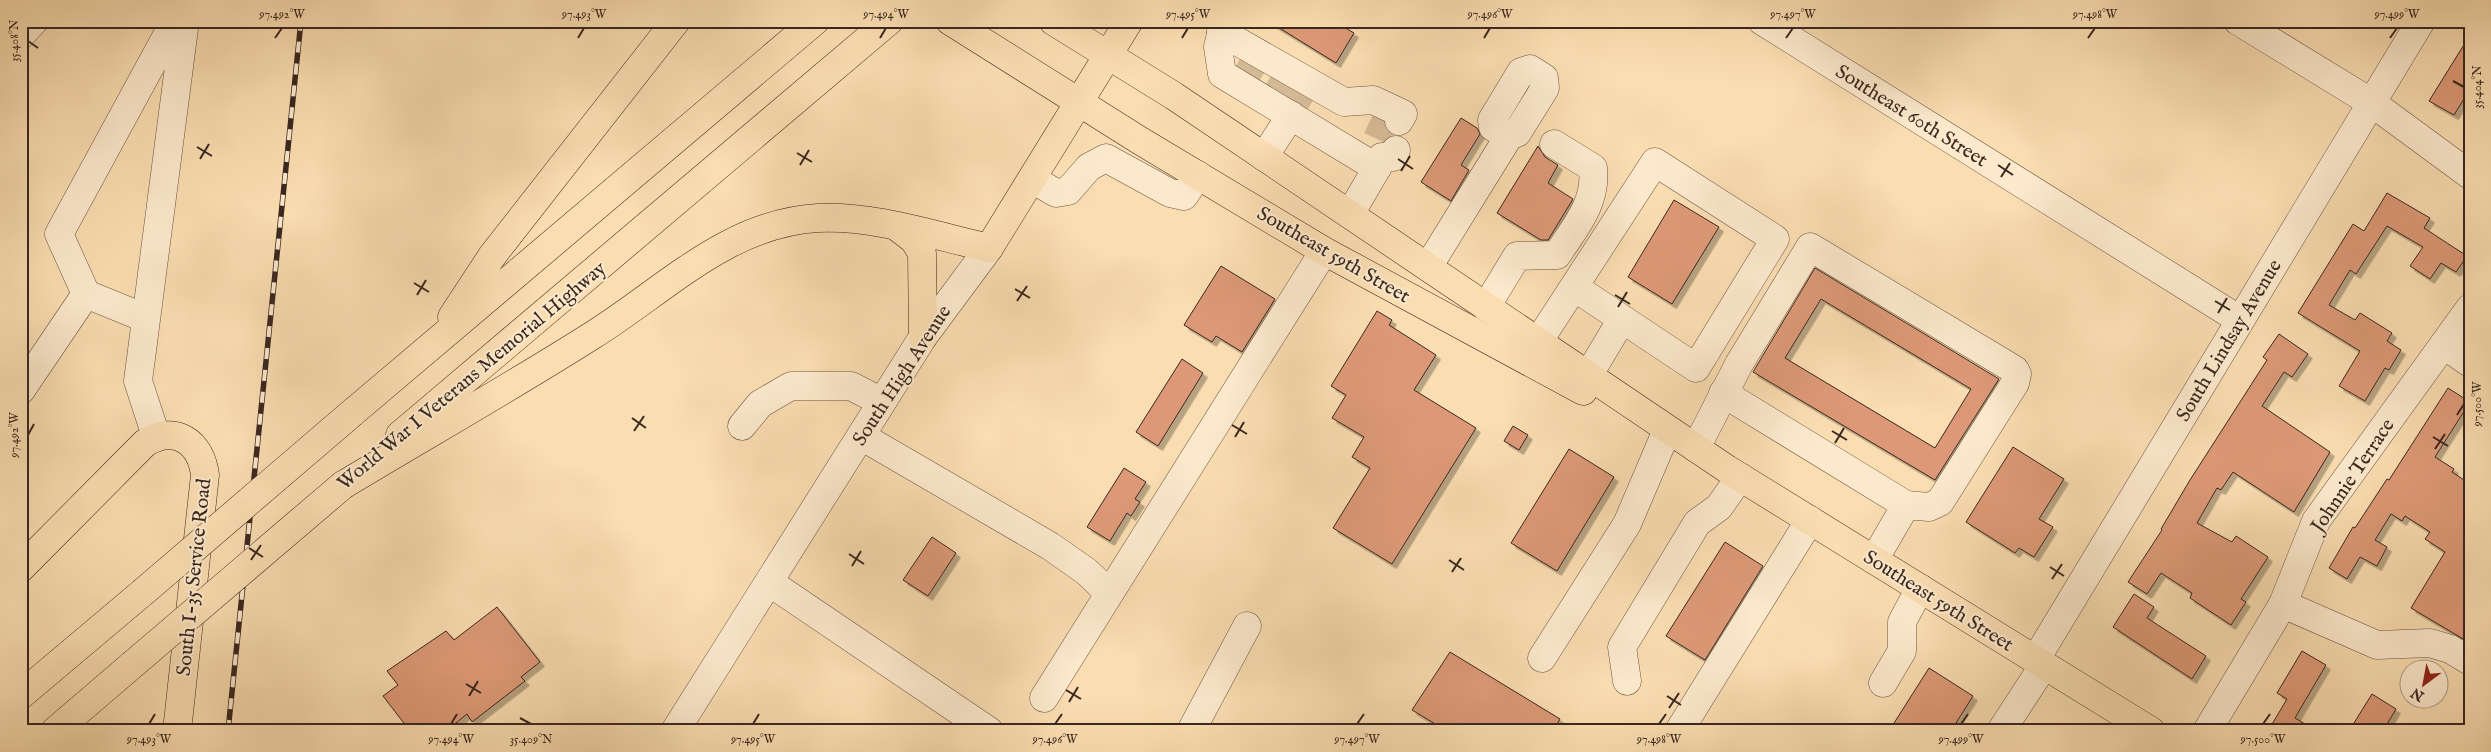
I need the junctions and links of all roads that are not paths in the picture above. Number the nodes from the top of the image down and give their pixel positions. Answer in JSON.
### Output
{"nodes":[{"id":1,"x":34,"y":21,"type":"edge"},
{"id":2,"x":175,"y":21,"type":"edge"},
{"id":3,"x":185,"y":21,"type":"edge"},
{"id":4,"x":676,"y":21,"type":"edge"},
{"id":5,"x":889,"y":21,"type":"edge"},
{"id":6,"x":950,"y":21,"type":"edge"},
{"id":7,"x":1054,"y":21,"type":"edge"},
{"id":8,"x":1129,"y":21,"type":"edge"},
{"id":9,"x":1762,"y":21,"type":"edge"},
{"id":10,"x":2238,"y":21,"type":"edge"},
{"id":11,"x":2421,"y":21,"type":"edge"},
{"id":12,"x":810,"y":26,"type":"edge"},
{"id":13,"x":1223,"y":27,"type":"edge"},
{"id":14,"x":21,"y":35,"type":"edge"},
{"id":15,"x":1108,"y":55,"type":"junction"},
{"id":16,"x":1281,"y":89,"type":"junction"},
{"id":17,"x":1079,"y":102,"type":"junction"},
{"id":18,"x":2372,"y":103,"type":"junction"},
{"id":19,"x":1509,"y":136,"type":"dead end"},
{"id":20,"x":1389,"y":141,"type":"junction"},
{"id":21,"x":1554,"y":144,"type":"dead end"},
{"id":22,"x":1264,"y":157,"type":"junction"},
{"id":23,"x":1198,"y":175,"type":"junction"},
{"id":24,"x":2470,"y":175,"type":"edge"},
{"id":25,"x":1032,"y":178,"type":"junction"},
{"id":26,"x":1350,"y":214,"type":"junction"},
{"id":27,"x":897,"y":227,"type":"junction"},
{"id":28,"x":989,"y":248,"type":"junction"},
{"id":29,"x":1324,"y":251,"type":"junction"},
{"id":30,"x":1428,"y":267,"type":"junction"},
{"id":31,"x":1574,"y":287,"type":"junction"},
{"id":32,"x":86,"y":294,"type":"junction"},
{"id":33,"x":1486,"y":306,"type":"junction"},
{"id":34,"x":2470,"y":308,"type":"edge"},
{"id":35,"x":145,"y":318,"type":"junction"},
{"id":36,"x":1622,"y":319,"type":"junction"},
{"id":37,"x":2240,"y":320,"type":"junction"},
{"id":38,"x":923,"y":337,"type":"junction"},
{"id":39,"x":436,"y":340,"type":"junction"},
{"id":40,"x":1538,"y":342,"type":"junction"},
{"id":41,"x":2444,"y":345,"type":"junction"},
{"id":42,"x":2470,"y":363,"type":"edge"},
{"id":43,"x":1588,"y":376,"type":"junction"},
{"id":44,"x":21,"y":390,"type":"edge"},
{"id":45,"x":1723,"y":393,"type":"junction"},
{"id":46,"x":882,"y":402,"type":"junction"},
{"id":47,"x":742,"y":426,"type":"dead end"},
{"id":48,"x":1665,"y":435,"type":"junction"},
{"id":49,"x":156,"y":436,"type":"junction"},
{"id":50,"x":861,"y":436,"type":"junction"},
{"id":51,"x":1696,"y":448,"type":"junction"},
{"id":52,"x":1734,"y":473,"type":"junction"},
{"id":53,"x":343,"y":485,"type":"junction"},
{"id":54,"x":1906,"y":505,"type":"junction"},
{"id":55,"x":1810,"y":520,"type":"junction"},
{"id":56,"x":1874,"y":560,"type":"junction"},
{"id":57,"x":21,"y":568,"type":"edge"},
{"id":58,"x":769,"y":582,"type":"junction"},
{"id":59,"x":1920,"y":588,"type":"junction"},
{"id":60,"x":1109,"y":593,"type":"junction"},
{"id":61,"x":2283,"y":604,"type":"junction"},
{"id":62,"x":1247,"y":626,"type":"dead end"},
{"id":63,"x":1542,"y":658,"type":"dead end"},
{"id":64,"x":2470,"y":661,"type":"edge"},
{"id":65,"x":2040,"y":662,"type":"junction"},
{"id":66,"x":1627,"y":682,"type":"dead end"},
{"id":67,"x":1884,"y":683,"type":"dead end"},
{"id":68,"x":21,"y":695,"type":"edge"},
{"id":69,"x":1044,"y":698,"type":"dead end"},
{"id":70,"x":2137,"y":727,"type":"edge"},
{"id":71,"x":55,"y":731,"type":"edge"},
{"id":72,"x":178,"y":731,"type":"edge"},
{"id":73,"x":675,"y":731,"type":"edge"},
{"id":74,"x":989,"y":731,"type":"edge"},
{"id":75,"x":1191,"y":731,"type":"edge"},
{"id":76,"x":1679,"y":731,"type":"edge"},
{"id":77,"x":2001,"y":731,"type":"edge"},
{"id":78,"x":2207,"y":731,"type":"edge"}],
"edges":[{"from":1,"to":14,"type":"street"},
{"from":2,"to":32,"type":"street"},
{"from":3,"to":35,"type":"street"},
{"from":4,"to":39,"type":"main road"},
{"from":5,"to":53,"type":"main road","name":"World War I Veterans Memorial Highway"},
{"from":6,"to":17,"type":"main road","name":"Southeast 59th Street"},
{"from":7,"to":15,"type":"main road","name":"Southeast 59th Street"},
{"from":8,"to":15,"type":"main road","name":"South High Avenue"},
{"from":9,"to":37,"type":"street","name":"Southeast 60th Street"},
{"from":10,"to":18,"type":"street"},
{"from":11,"to":18,"type":"street","name":"South Lindsay Avenue"},
{"from":12,"to":39,"type":"main road"},
{"from":13,"to":16,"type":"street"},
{"from":13,"to":16,"type":"street"},
{"from":15,"to":17,"type":"main road","name":"South High Avenue"},
{"from":15,"to":22,"type":"main road","name":"Southeast 59th Street"},
{"from":16,"to":20,"type":"street"},
{"from":16,"to":20,"type":"street"},
{"from":16,"to":22,"type":"street"},
{"from":17,"to":23,"type":"main road","name":"Southeast 59th Street"},
{"from":17,"to":25,"type":"main road","name":"South High Avenue"},
{"from":18,"to":24,"type":"street"},
{"from":18,"to":37,"type":"street","name":"South Lindsay Avenue"},
{"from":19,"to":30,"type":"street"},
{"from":20,"to":26,"type":"street"},
{"from":21,"to":33,"type":"street"},
{"from":22,"to":26,"type":"main road","name":"Southeast 59th Street"},
{"from":23,"to":25,"type":"street"},
{"from":23,"to":29,"type":"main road","name":"Southeast 59th Street"},
{"from":25,"to":28,"type":"main road","name":"South High Avenue"},
{"from":26,"to":30,"type":"main road","name":"Southeast 59th Street"},
{"from":27,"to":28,"type":"main road"},
{"from":27,"to":38,"type":"main road"},
{"from":27,"to":53,"type":"main road"},
{"from":28,"to":38,"type":"street","name":"South High Avenue"},
{"from":29,"to":48,"type":"main road","name":"Southeast 59th Street"},
{"from":29,"to":60,"type":"street"},
{"from":30,"to":33,"type":"main road","name":"Southeast 59th Street"},
{"from":31,"to":36,"type":"street"},
{"from":31,"to":36,"type":"street"},
{"from":31,"to":40,"type":"street"},
{"from":32,"to":35,"type":"street"},
{"from":32,"to":44,"type":"street"},
{"from":33,"to":40,"type":"main road","name":"Southeast 59th Street"},
{"from":34,"to":41,"type":"street","name":"Johnnie Terrace"},
{"from":35,"to":49,"type":"street"},
{"from":36,"to":43,"type":"street"},
{"from":37,"to":65,"type":"street","name":"South Lindsay Avenue"},
{"from":38,"to":46,"type":"street","name":"South High Avenue"},
{"from":39,"to":68,"type":"main road","bridge":true},
{"from":40,"to":43,"type":"main road","name":"Southeast 59th Street"},
{"from":41,"to":42,"type":"street"},
{"from":41,"to":61,"type":"street","name":"Johnnie Terrace"},
{"from":43,"to":51,"type":"main road","name":"Southeast 59th Street"},
{"from":45,"to":51,"type":"street"},
{"from":45,"to":54,"type":"street"},
{"from":45,"to":54,"type":"street"},
{"from":46,"to":47,"type":"street"},
{"from":46,"to":50,"type":"street","name":"South High Avenue"},
{"from":48,"to":52,"type":"main road","name":"Southeast 59th Street"},
{"from":48,"to":63,"type":"street"},
{"from":49,"to":57,"type":"main road"},
{"from":49,"to":72,"type":"main road","name":"South I-35 Service Road"},
{"from":50,"to":58,"type":"street","name":"South High Avenue"},
{"from":50,"to":60,"type":"street"},
{"from":51,"to":52,"type":"main road","name":"Southeast 59th Street"},
{"from":52,"to":55,"type":"main road","name":"Southeast 59th Street"},
{"from":52,"to":66,"type":"street"},
{"from":53,"to":71,"type":"main road","name":"World War I Veterans Memorial Highway","bridge":true},
{"from":54,"to":56,"type":"street"},
{"from":55,"to":56,"type":"main road","name":"Southeast 59th Street"},
{"from":55,"to":76,"type":"street"},
{"from":56,"to":59,"type":"main road","name":"Southeast 59th Street"},
{"from":58,"to":73,"type":"street","name":"South High Avenue"},
{"from":58,"to":74,"type":"street"},
{"from":59,"to":65,"type":"main road","name":"Southeast 59th Street"},
{"from":59,"to":67,"type":"street"},
{"from":60,"to":69,"type":"street"},
{"from":61,"to":64,"type":"street"},
{"from":61,"to":78,"type":"street","name":"Johnnie Terrace"},
{"from":62,"to":75,"type":"street"},
{"from":65,"to":70,"type":"main road","name":"Southeast 59th Street"},
{"from":65,"to":77,"type":"street","name":"South Lindsay Avenue"}]}
